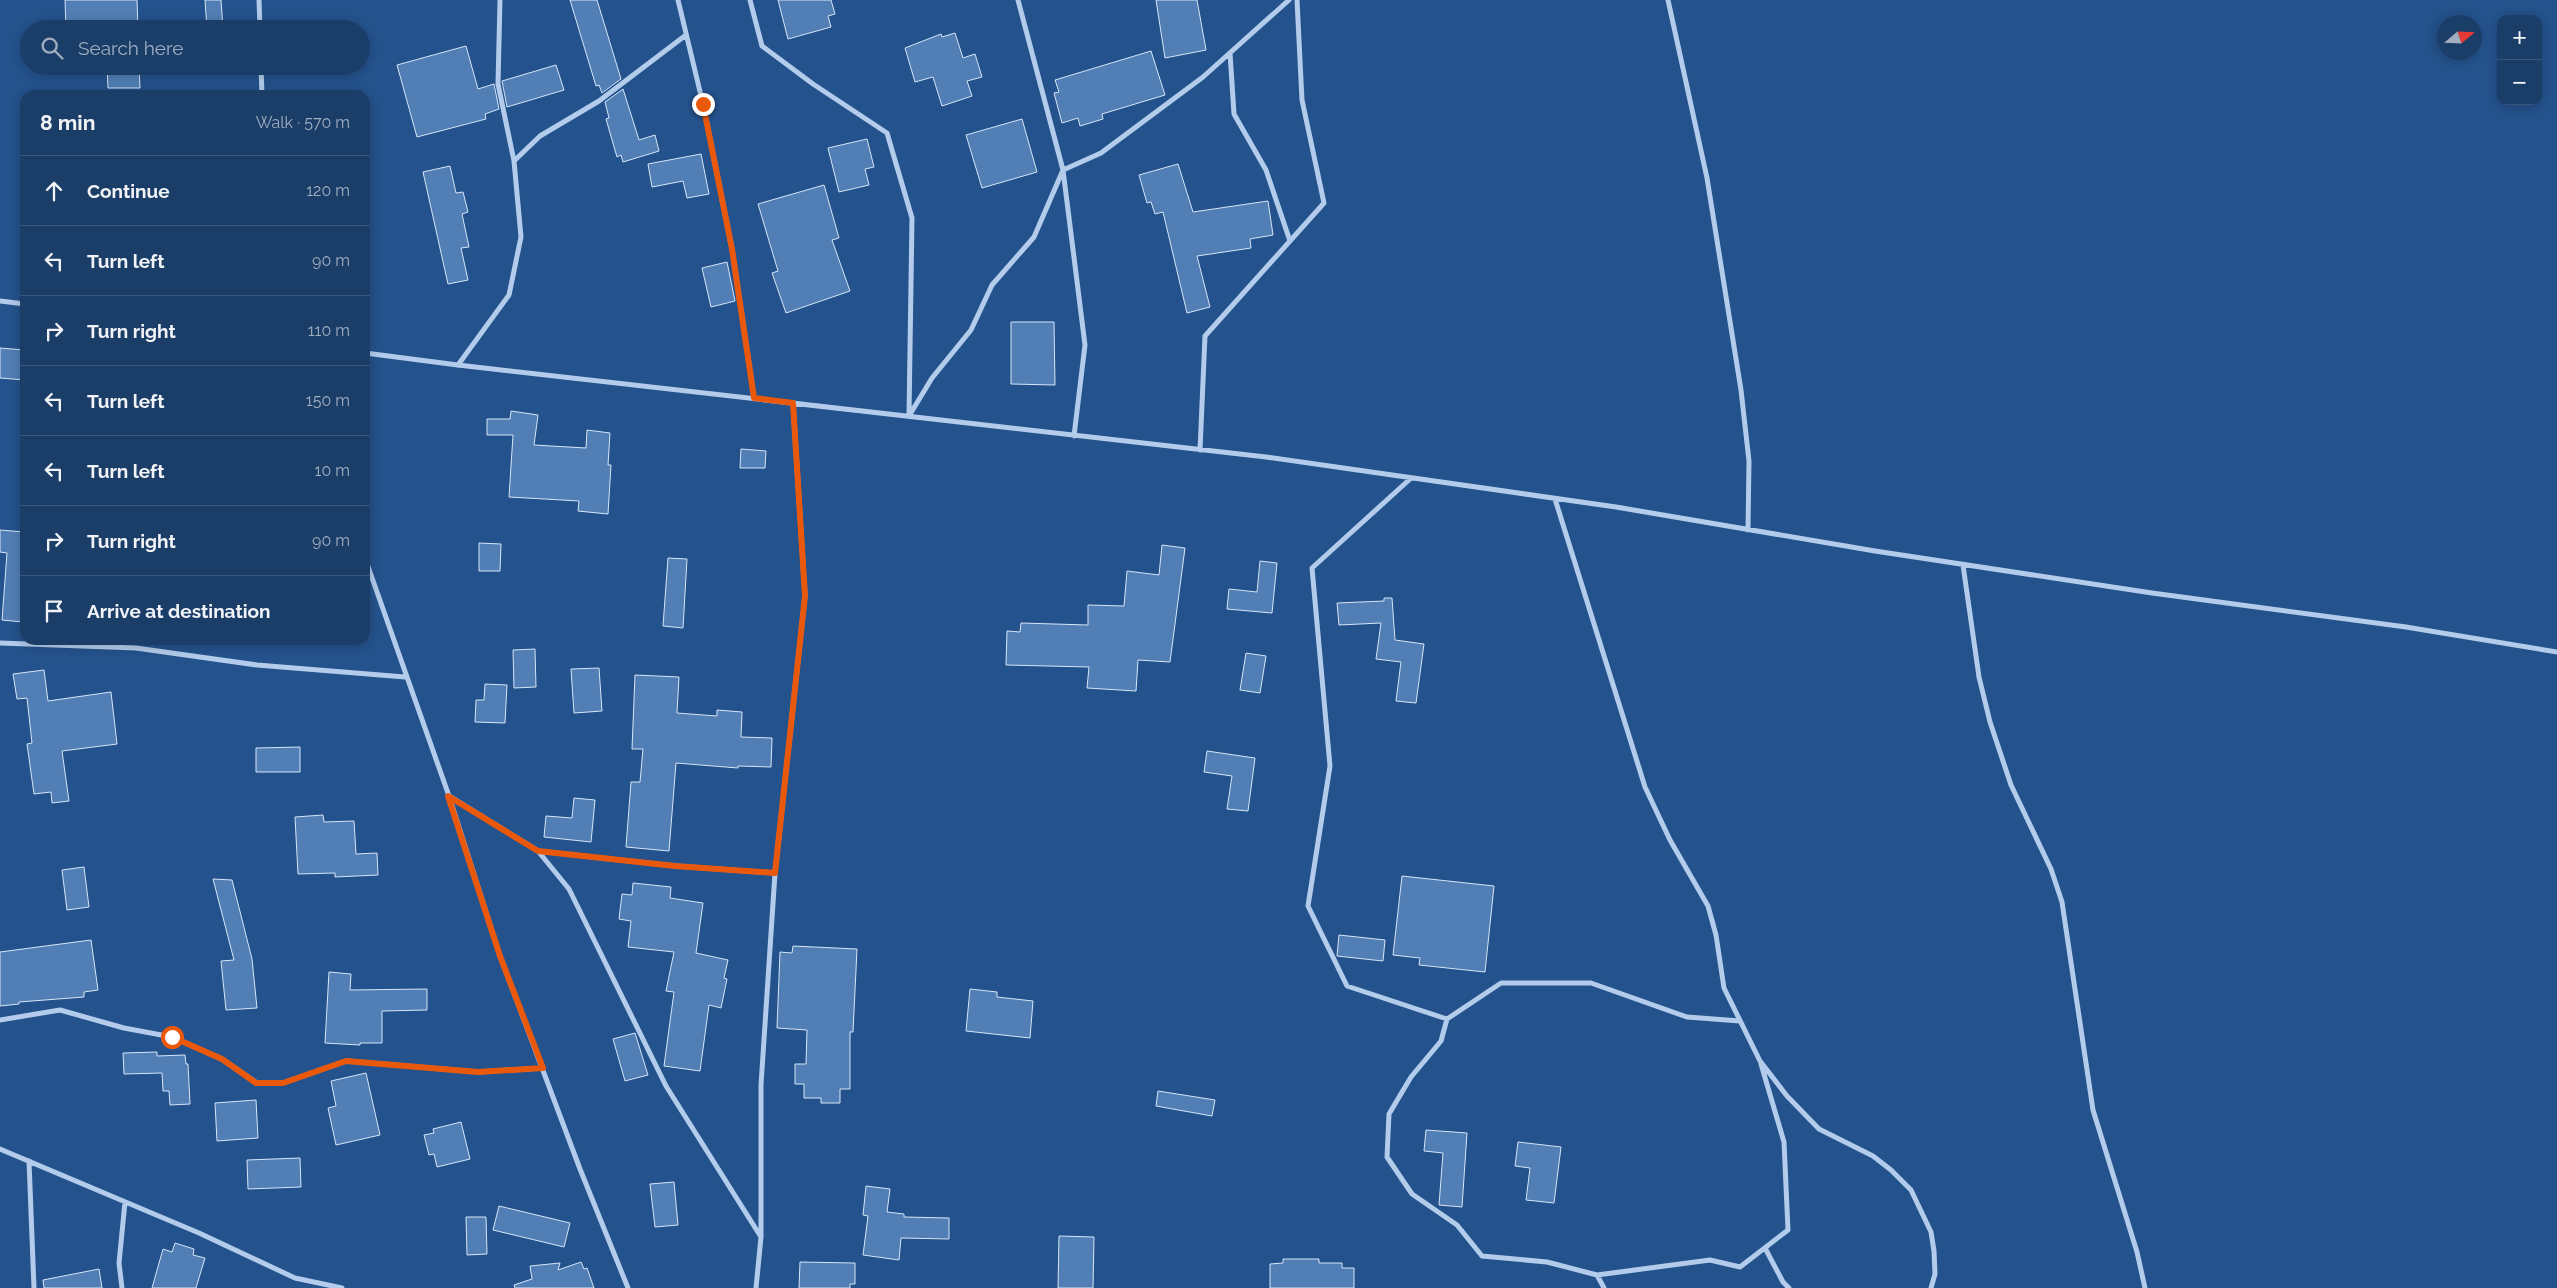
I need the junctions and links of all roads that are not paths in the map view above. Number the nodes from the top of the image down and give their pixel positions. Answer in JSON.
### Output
{"nodes":[{"id":1,"x":261,"y":0,"type":"edge"},
{"id":2,"x":500,"y":0,"type":"edge"},
{"id":3,"x":678,"y":0,"type":"edge"},
{"id":4,"x":750,"y":0,"type":"edge"},
{"id":5,"x":1018,"y":0,"type":"edge"},
{"id":6,"x":1289,"y":0,"type":"edge"},
{"id":7,"x":1297,"y":0,"type":"edge"},
{"id":8,"x":1668,"y":0,"type":"edge"},
{"id":9,"x":260,"y":20,"type":"edge"},
{"id":10,"x":686,"y":35,"type":"junction"},
{"id":11,"x":1230,"y":53,"type":"junction"},
{"id":12,"x":261,"y":75,"type":"edge"},
{"id":13,"x":262,"y":90,"type":"edge"},
{"id":14,"x":514,"y":160,"type":"junction"},
{"id":15,"x":1063,"y":170,"type":"junction"},
{"id":16,"x":1290,"y":241,"type":"junction"},
{"id":17,"x":0,"y":301,"type":"edge"},
{"id":18,"x":20,"y":303,"type":"edge"},
{"id":19,"x":370,"y":353,"type":"edge"},
{"id":20,"x":458,"y":366,"type":"junction"},
{"id":21,"x":754,"y":398,"type":"junction"},
{"id":22,"x":793,"y":403,"type":"junction"},
{"id":23,"x":910,"y":416,"type":"junction"},
{"id":24,"x":1074,"y":436,"type":"junction"},
{"id":25,"x":1200,"y":450,"type":"junction"},
{"id":26,"x":1410,"y":479,"type":"junction"},
{"id":27,"x":1555,"y":499,"type":"junction"},
{"id":28,"x":1748,"y":530,"type":"junction"},
{"id":29,"x":1963,"y":565,"type":"junction"},
{"id":30,"x":370,"y":573,"type":"edge"},
{"id":31,"x":0,"y":643,"type":"edge"},
{"id":32,"x":20,"y":644,"type":"edge"},
{"id":33,"x":54,"y":645,"type":"edge"},
{"id":34,"x":2557,"y":652,"type":"edge"},
{"id":35,"x":405,"y":676,"type":"junction"},
{"id":36,"x":448,"y":796,"type":"junction"},
{"id":37,"x":538,"y":851,"type":"junction"},
{"id":38,"x":775,"y":873,"type":"junction"},
{"id":39,"x":1447,"y":1019,"type":"junction"},
{"id":40,"x":0,"y":1020,"type":"edge"},
{"id":41,"x":1740,"y":1021,"type":"junction"},
{"id":42,"x":1760,"y":1061,"type":"junction"},
{"id":43,"x":543,"y":1068,"type":"junction"},
{"id":44,"x":0,"y":1149,"type":"edge"},
{"id":45,"x":29,"y":1161,"type":"junction"},
{"id":46,"x":125,"y":1202,"type":"junction"},
{"id":47,"x":761,"y":1236,"type":"junction"},
{"id":48,"x":1765,"y":1248,"type":"junction"},
{"id":49,"x":1597,"y":1275,"type":"junction"},
{"id":50,"x":34,"y":1288,"type":"edge"},
{"id":51,"x":122,"y":1288,"type":"edge"},
{"id":52,"x":342,"y":1288,"type":"edge"},
{"id":53,"x":628,"y":1288,"type":"edge"},
{"id":54,"x":756,"y":1288,"type":"edge"},
{"id":55,"x":1604,"y":1288,"type":"edge"},
{"id":56,"x":1790,"y":1288,"type":"edge"},
{"id":57,"x":1931,"y":1288,"type":"edge"},
{"id":58,"x":2145,"y":1288,"type":"edge"}],
"edges":[{"from":1,"to":9,"type":"street"},
{"from":2,"to":14,"type":"street"},
{"from":3,"to":10,"type":"street"},
{"from":4,"to":23,"type":"street"},
{"from":5,"to":15,"type":"street"},
{"from":6,"to":11,"type":"street"},
{"from":7,"to":16,"type":"street"},
{"from":8,"to":28,"type":"street"},
{"from":10,"to":14,"type":"street"},
{"from":10,"to":21,"type":"street"},
{"from":11,"to":15,"type":"street"},
{"from":11,"to":16,"type":"street"},
{"from":12,"to":13,"type":"street"},
{"from":14,"to":20,"type":"street"},
{"from":15,"to":23,"type":"street"},
{"from":15,"to":24,"type":"street"},
{"from":16,"to":25,"type":"street"},
{"from":17,"to":18,"type":"street"},
{"from":19,"to":20,"type":"street"},
{"from":20,"to":21,"type":"street"},
{"from":21,"to":22,"type":"street"},
{"from":22,"to":23,"type":"street"},
{"from":22,"to":38,"type":"street"},
{"from":23,"to":24,"type":"street"},
{"from":24,"to":25,"type":"street"},
{"from":25,"to":26,"type":"street"},
{"from":26,"to":27,"type":"street"},
{"from":26,"to":39,"type":"street"},
{"from":27,"to":28,"type":"street"},
{"from":27,"to":41,"type":"street"},
{"from":28,"to":29,"type":"street"},
{"from":29,"to":34,"type":"street"},
{"from":29,"to":58,"type":"street"},
{"from":30,"to":35,"type":"street"},
{"from":31,"to":32,"type":"street"},
{"from":33,"to":35,"type":"street"},
{"from":35,"to":36,"type":"street"},
{"from":36,"to":37,"type":"street"},
{"from":36,"to":43,"type":"street"},
{"from":37,"to":38,"type":"street"},
{"from":37,"to":47,"type":"street"},
{"from":38,"to":47,"type":"street"},
{"from":39,"to":41,"type":"street"},
{"from":39,"to":49,"type":"street"},
{"from":40,"to":43,"type":"street"},
{"from":41,"to":42,"type":"street"},
{"from":42,"to":48,"type":"street"},
{"from":42,"to":57,"type":"street"},
{"from":43,"to":53,"type":"street"},
{"from":44,"to":45,"type":"street"},
{"from":45,"to":46,"type":"street"},
{"from":45,"to":50,"type":"street"},
{"from":46,"to":51,"type":"street"},
{"from":46,"to":52,"type":"street"},
{"from":47,"to":54,"type":"street"},
{"from":48,"to":49,"type":"street"},
{"from":48,"to":56,"type":"street"},
{"from":49,"to":55,"type":"street"}]}
